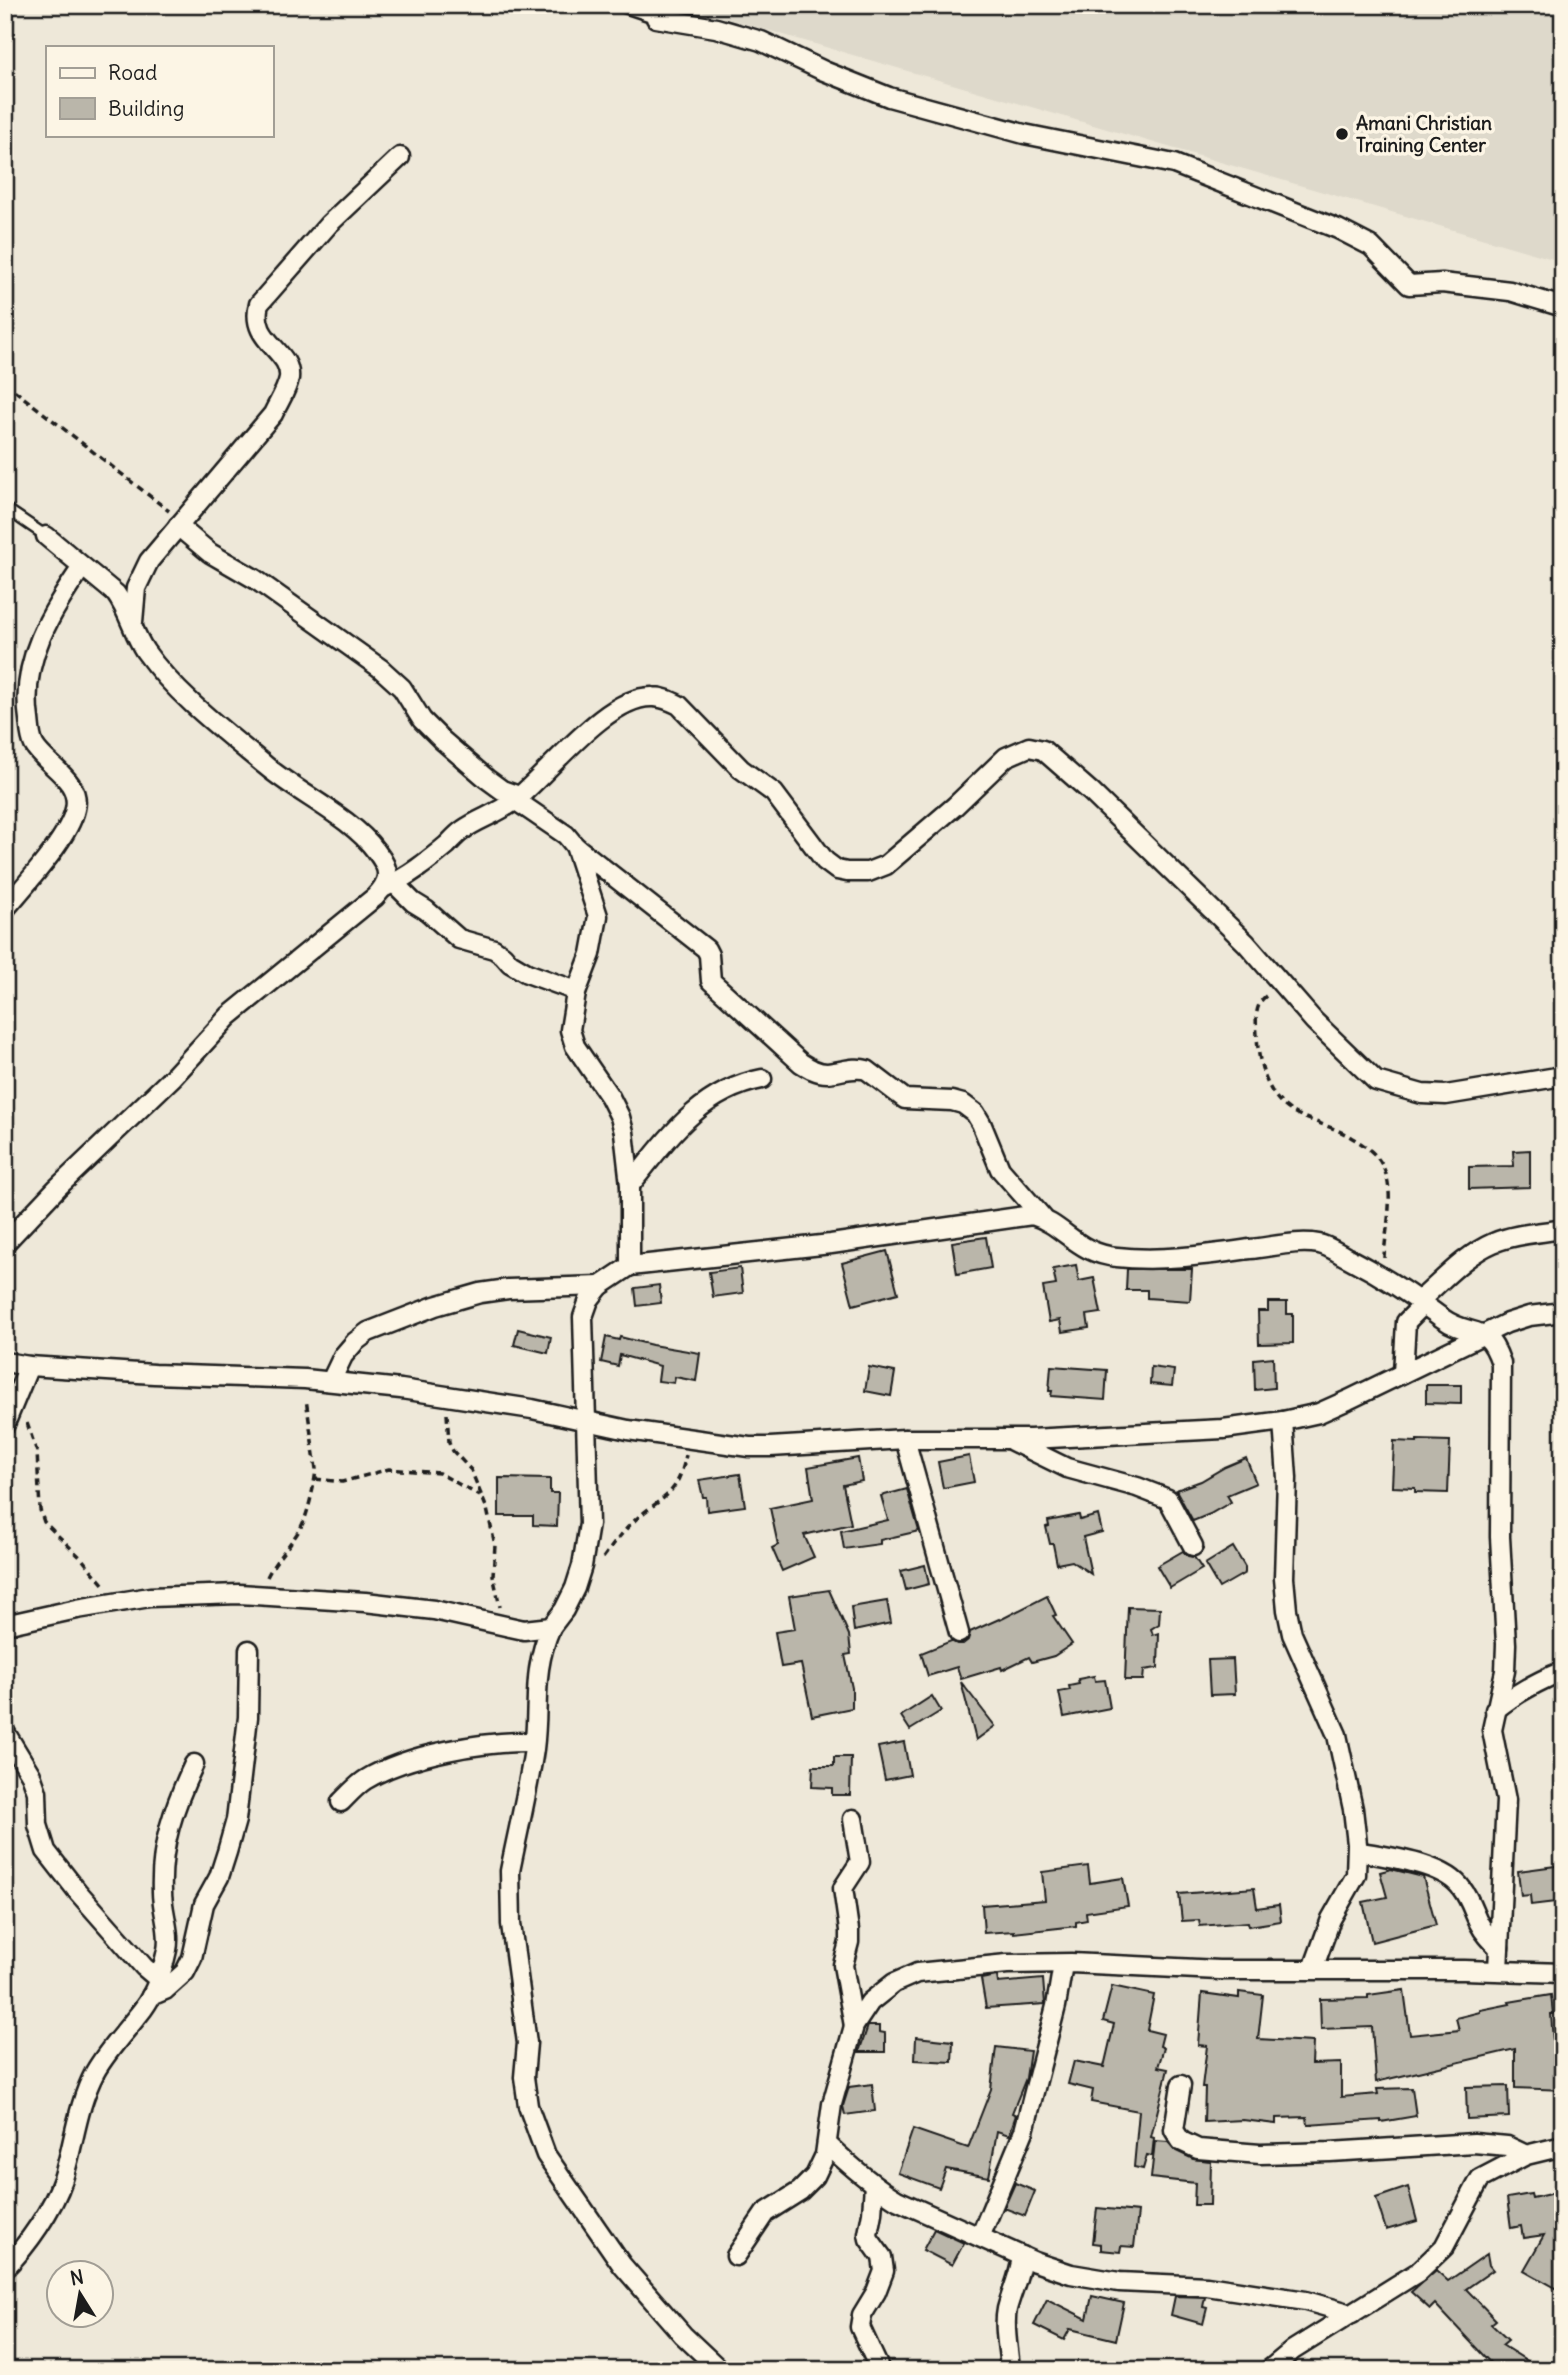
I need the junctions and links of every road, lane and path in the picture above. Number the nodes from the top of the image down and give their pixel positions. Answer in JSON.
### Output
{"nodes":[{"id":1,"x":617,"y":5,"type":"edge"},
{"id":2,"x":656,"y":18,"type":"joint"},
{"id":3,"x":400,"y":157,"type":"dead end"},
{"id":4,"x":1563,"y":307,"type":"edge"},
{"id":5,"x":5,"y":383,"type":"edge"},
{"id":6,"x":5,"y":508,"type":"edge"},
{"id":7,"x":180,"y":524,"type":"junction"},
{"id":8,"x":46,"y":536,"type":"joint"},
{"id":9,"x":82,"y":567,"type":"junction"},
{"id":10,"x":132,"y":625,"type":"junction"},
{"id":11,"x":517,"y":798,"type":"junction"},
{"id":12,"x":575,"y":846,"type":"junction"},
{"id":13,"x":389,"y":885,"type":"junction"},
{"id":14,"x":5,"y":909,"type":"edge"},
{"id":15,"x":1282,"y":984,"type":"junction"},
{"id":16,"x":576,"y":993,"type":"junction"},
{"id":17,"x":1563,"y":1076,"type":"edge"},
{"id":18,"x":762,"y":1079,"type":"dead end"},
{"id":19,"x":630,"y":1185,"type":"junction"},
{"id":20,"x":1043,"y":1218,"type":"junction"},
{"id":21,"x":1563,"y":1229,"type":"edge"},
{"id":22,"x":5,"y":1243,"type":"edge"},
{"id":23,"x":630,"y":1266,"type":"junction"},
{"id":24,"x":1383,"y":1278,"type":"junction"},
{"id":25,"x":600,"y":1286,"type":"junction"},
{"id":26,"x":1422,"y":1302,"type":"junction"},
{"id":27,"x":1563,"y":1312,"type":"edge"},
{"id":28,"x":1486,"y":1335,"type":"junction"},
{"id":29,"x":5,"y":1362,"type":"edge"},
{"id":30,"x":29,"y":1366,"type":"junction"},
{"id":31,"x":1403,"y":1373,"type":"junction"},
{"id":32,"x":305,"y":1379,"type":"junction"},
{"id":33,"x":331,"y":1381,"type":"junction"},
{"id":34,"x":446,"y":1394,"type":"junction"},
{"id":35,"x":17,"y":1399,"type":"junction"},
{"id":36,"x":586,"y":1421,"type":"junction"},
{"id":37,"x":1283,"y":1421,"type":"junction"},
{"id":38,"x":5,"y":1424,"type":"edge"},
{"id":39,"x":905,"y":1438,"type":"junction"},
{"id":40,"x":691,"y":1439,"type":"junction"},
{"id":41,"x":1009,"y":1439,"type":"junction"},
{"id":42,"x":316,"y":1479,"type":"junction"},
{"id":43,"x":482,"y":1497,"type":"junction"},
{"id":44,"x":1193,"y":1546,"type":"dead end"},
{"id":45,"x":598,"y":1563,"type":"dead end"},
{"id":46,"x":263,"y":1594,"type":"junction"},
{"id":47,"x":115,"y":1602,"type":"junction"},
{"id":48,"x":5,"y":1625,"type":"edge"},
{"id":49,"x":504,"y":1626,"type":"junction"},
{"id":50,"x":551,"y":1627,"type":"junction"},
{"id":51,"x":959,"y":1633,"type":"dead end"},
{"id":52,"x":249,"y":1650,"type":"dead end"},
{"id":53,"x":1563,"y":1671,"type":"edge"},
{"id":54,"x":1495,"y":1710,"type":"junction"},
{"id":55,"x":5,"y":1732,"type":"edge"},
{"id":56,"x":534,"y":1742,"type":"junction"},
{"id":57,"x":194,"y":1765,"type":"dead end"},
{"id":58,"x":341,"y":1802,"type":"dead end"},
{"id":59,"x":853,"y":1819,"type":"dead end"},
{"id":60,"x":1357,"y":1851,"type":"junction"},
{"id":61,"x":1499,"y":1948,"type":"junction"},
{"id":62,"x":1063,"y":1964,"type":"junction"},
{"id":63,"x":1313,"y":1969,"type":"junction"},
{"id":64,"x":1498,"y":1970,"type":"junction"},
{"id":65,"x":1563,"y":1973,"type":"edge"},
{"id":66,"x":157,"y":1978,"type":"junction"},
{"id":67,"x":151,"y":1996,"type":"junction"},
{"id":68,"x":854,"y":2026,"type":"junction"},
{"id":69,"x":1181,"y":2085,"type":"dead end"},
{"id":70,"x":827,"y":2144,"type":"junction"},
{"id":71,"x":1563,"y":2146,"type":"edge"},
{"id":72,"x":1527,"y":2155,"type":"junction"},
{"id":73,"x":874,"y":2185,"type":"junction"},
{"id":74,"x":980,"y":2237,"type":"junction"},
{"id":75,"x":736,"y":2256,"type":"dead end"},
{"id":76,"x":1022,"y":2256,"type":"junction"},
{"id":77,"x":5,"y":2268,"type":"edge"},
{"id":78,"x":1352,"y":2314,"type":"junction"},
{"id":79,"x":720,"y":2370,"type":"edge"},
{"id":80,"x":880,"y":2370,"type":"edge"},
{"id":81,"x":1010,"y":2370,"type":"edge"},
{"id":82,"x":1269,"y":2370,"type":"edge"}],
"edges":[{"from":1,"to":2,"type":"lane"},
{"from":2,"to":4,"type":"street"},
{"from":3,"to":7,"type":"street"},
{"from":5,"to":7,"type":"path"},
{"from":6,"to":8,"type":"lane"},
{"from":7,"to":10,"type":"street"},
{"from":7,"to":11,"type":"street"},
{"from":8,"to":9,"type":"street"},
{"from":9,"to":10,"type":"street"},
{"from":9,"to":14,"type":"street"},
{"from":10,"to":13,"type":"street"},
{"from":11,"to":12,"type":"street"},
{"from":11,"to":13,"type":"street"},
{"from":11,"to":15,"type":"street"},
{"from":12,"to":16,"type":"street"},
{"from":12,"to":20,"type":"street"},
{"from":13,"to":16,"type":"street"},
{"from":13,"to":22,"type":"street"},
{"from":15,"to":17,"type":"street"},
{"from":15,"to":24,"type":"path"},
{"from":16,"to":19,"type":"street"},
{"from":18,"to":19,"type":"street"},
{"from":19,"to":23,"type":"street"},
{"from":20,"to":23,"type":"street"},
{"from":20,"to":24,"type":"street"},
{"from":21,"to":26,"type":"street"},
{"from":23,"to":25,"type":"street"},
{"from":24,"to":26,"type":"street"},
{"from":25,"to":33,"type":"street"},
{"from":25,"to":36,"type":"street"},
{"from":26,"to":28,"type":"street"},
{"from":26,"to":31,"type":"street"},
{"from":27,"to":28,"type":"street"},
{"from":28,"to":31,"type":"street"},
{"from":28,"to":54,"type":"street"},
{"from":29,"to":30,"type":"street"},
{"from":30,"to":32,"type":"street"},
{"from":30,"to":35,"type":"street"},
{"from":31,"to":37,"type":"street"},
{"from":32,"to":33,"type":"street"},
{"from":32,"to":42,"type":"path"},
{"from":33,"to":34,"type":"street"},
{"from":34,"to":36,"type":"street"},
{"from":34,"to":43,"type":"path"},
{"from":35,"to":38,"type":"street"},
{"from":35,"to":47,"type":"path"},
{"from":36,"to":40,"type":"street"},
{"from":36,"to":50,"type":"street"},
{"from":37,"to":41,"type":"street"},
{"from":37,"to":60,"type":"street"},
{"from":39,"to":40,"type":"street"},
{"from":39,"to":41,"type":"street"},
{"from":39,"to":51,"type":"street"},
{"from":40,"to":45,"type":"path"},
{"from":41,"to":44,"type":"street"},
{"from":42,"to":43,"type":"path"},
{"from":42,"to":46,"type":"path"},
{"from":43,"to":49,"type":"path"},
{"from":46,"to":47,"type":"street"},
{"from":46,"to":49,"type":"street"},
{"from":47,"to":48,"type":"street"},
{"from":49,"to":50,"type":"street"},
{"from":50,"to":56,"type":"street"},
{"from":52,"to":67,"type":"street"},
{"from":53,"to":54,"type":"street"},
{"from":54,"to":61,"type":"street"},
{"from":55,"to":66,"type":"street"},
{"from":56,"to":58,"type":"street"},
{"from":56,"to":79,"type":"street"},
{"from":57,"to":66,"type":"street"},
{"from":59,"to":68,"type":"street"},
{"from":60,"to":61,"type":"street"},
{"from":60,"to":63,"type":"street"},
{"from":61,"to":64,"type":"street"},
{"from":62,"to":63,"type":"street"},
{"from":62,"to":68,"type":"street"},
{"from":62,"to":74,"type":"street"},
{"from":63,"to":64,"type":"street"},
{"from":64,"to":65,"type":"street"},
{"from":66,"to":67,"type":"street"},
{"from":67,"to":77,"type":"street"},
{"from":68,"to":70,"type":"street"},
{"from":69,"to":72,"type":"street"},
{"from":70,"to":73,"type":"street"},
{"from":70,"to":75,"type":"street"},
{"from":71,"to":72,"type":"street"},
{"from":72,"to":78,"type":"street"},
{"from":73,"to":74,"type":"street"},
{"from":73,"to":80,"type":"street"},
{"from":74,"to":76,"type":"street"},
{"from":76,"to":78,"type":"street"},
{"from":76,"to":81,"type":"street"},
{"from":78,"to":82,"type":"street"}]}
